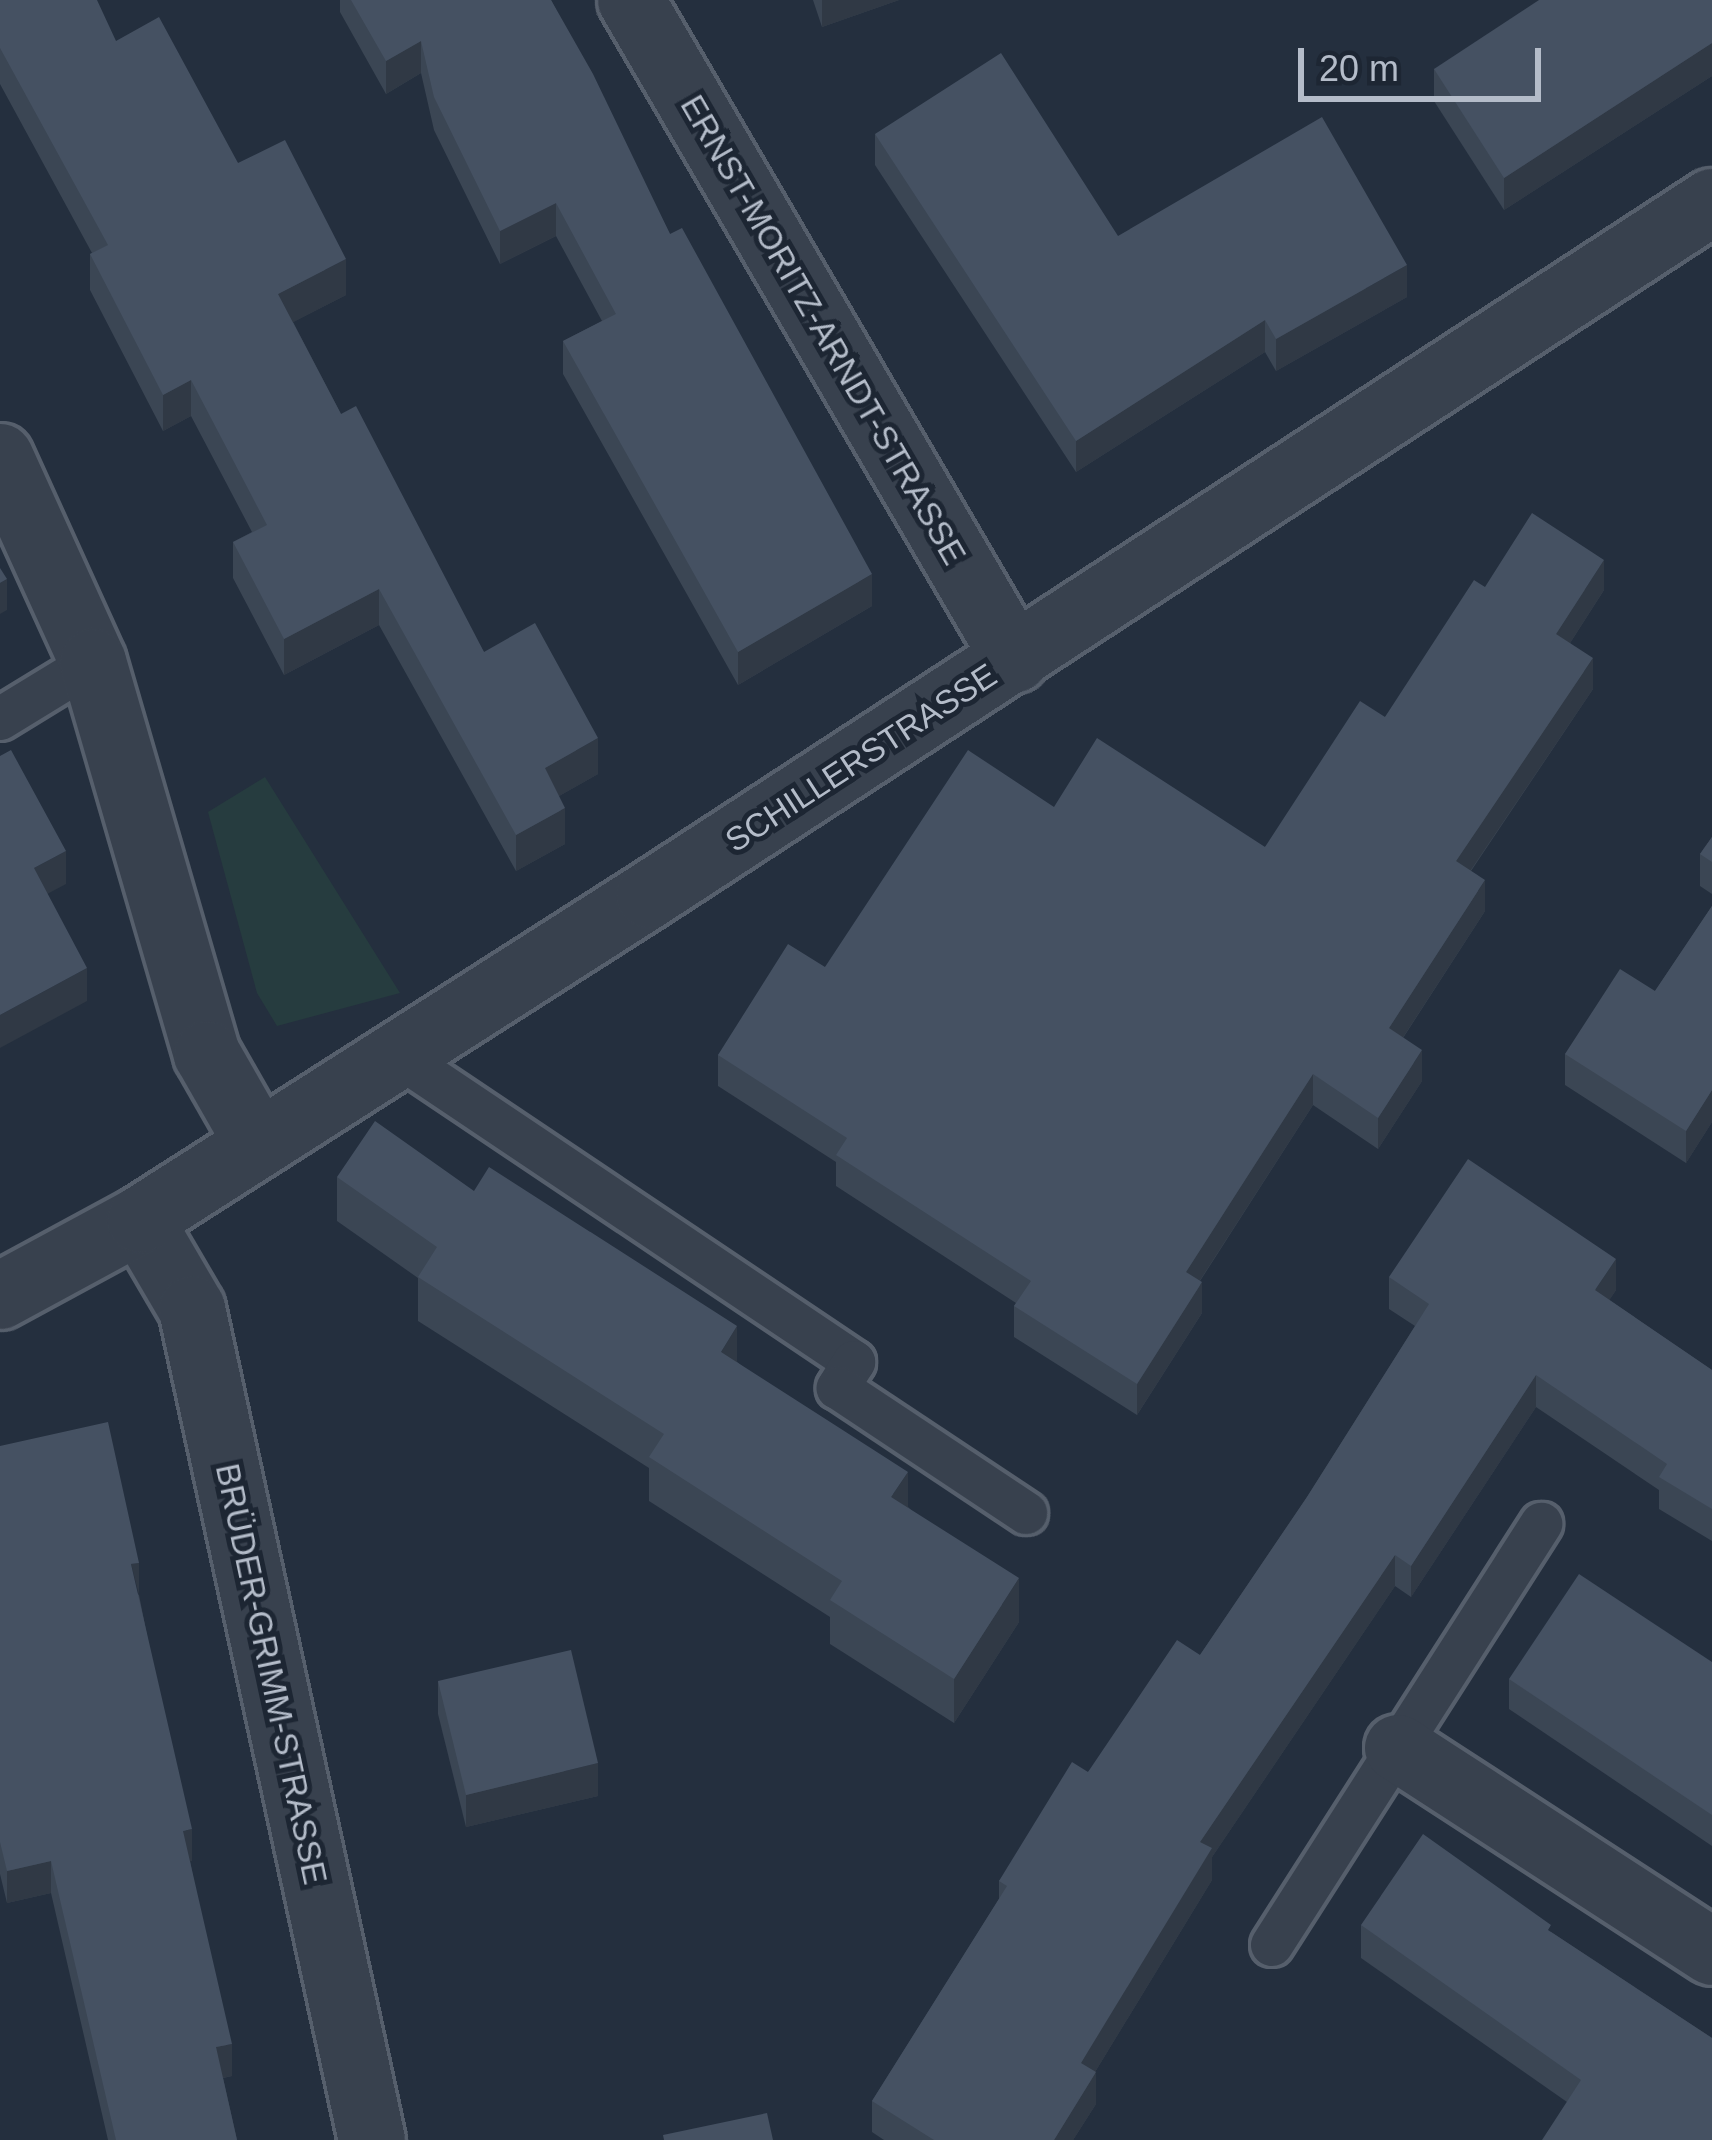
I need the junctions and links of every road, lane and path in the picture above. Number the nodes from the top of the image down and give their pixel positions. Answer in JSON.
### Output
{"nodes":[{"id":1,"x":632,"y":0,"type":"edge"},
{"id":2,"x":1712,"y":202,"type":"edge"},
{"id":3,"x":0,"y":457,"type":"edge"},
{"id":4,"x":1015,"y":659,"type":"junction"},
{"id":5,"x":93,"y":662,"type":"junction"},
{"id":6,"x":0,"y":719,"type":"edge"},
{"id":7,"x":395,"y":1054,"type":"junction"},
{"id":8,"x":256,"y":1140,"type":"junction"},
{"id":9,"x":140,"y":1220,"type":"junction"},
{"id":10,"x":0,"y":1296,"type":"edge"},
{"id":11,"x":1026,"y":1514,"type":"dead end"},
{"id":12,"x":1541,"y":1524,"type":"dead end"},
{"id":13,"x":1398,"y":1748,"type":"junction"},
{"id":14,"x":1272,"y":1945,"type":"dead end"},
{"id":15,"x":1712,"y":1952,"type":"edge"},
{"id":16,"x":372,"y":2140,"type":"edge"}],
"edges":[{"from":1,"to":4,"type":"street","name":"ERNST-MORITZ-ARNDT-STRASSE"},
{"from":2,"to":4,"type":"street","name":"SCHILLERSTRASSE"},
{"from":3,"to":5,"type":"street"},
{"from":4,"to":7,"type":"street","name":"SCHILLERSTRASSE"},
{"from":5,"to":6,"type":"lane"},
{"from":5,"to":8,"type":"street"},
{"from":7,"to":8,"type":"street","name":"SCHILLERSTRASSE"},
{"from":7,"to":11,"type":"lane"},
{"from":8,"to":9,"type":"street","name":"SCHILLERSTRASSE"},
{"from":9,"to":10,"type":"street","name":"SCHILLERSTRASSE"},
{"from":9,"to":16,"type":"street","name":"BRÜDER-GRIMM-STRASSE"},
{"from":12,"to":13,"type":"lane"},
{"from":13,"to":14,"type":"lane"},
{"from":13,"to":15,"type":"street"}]}
